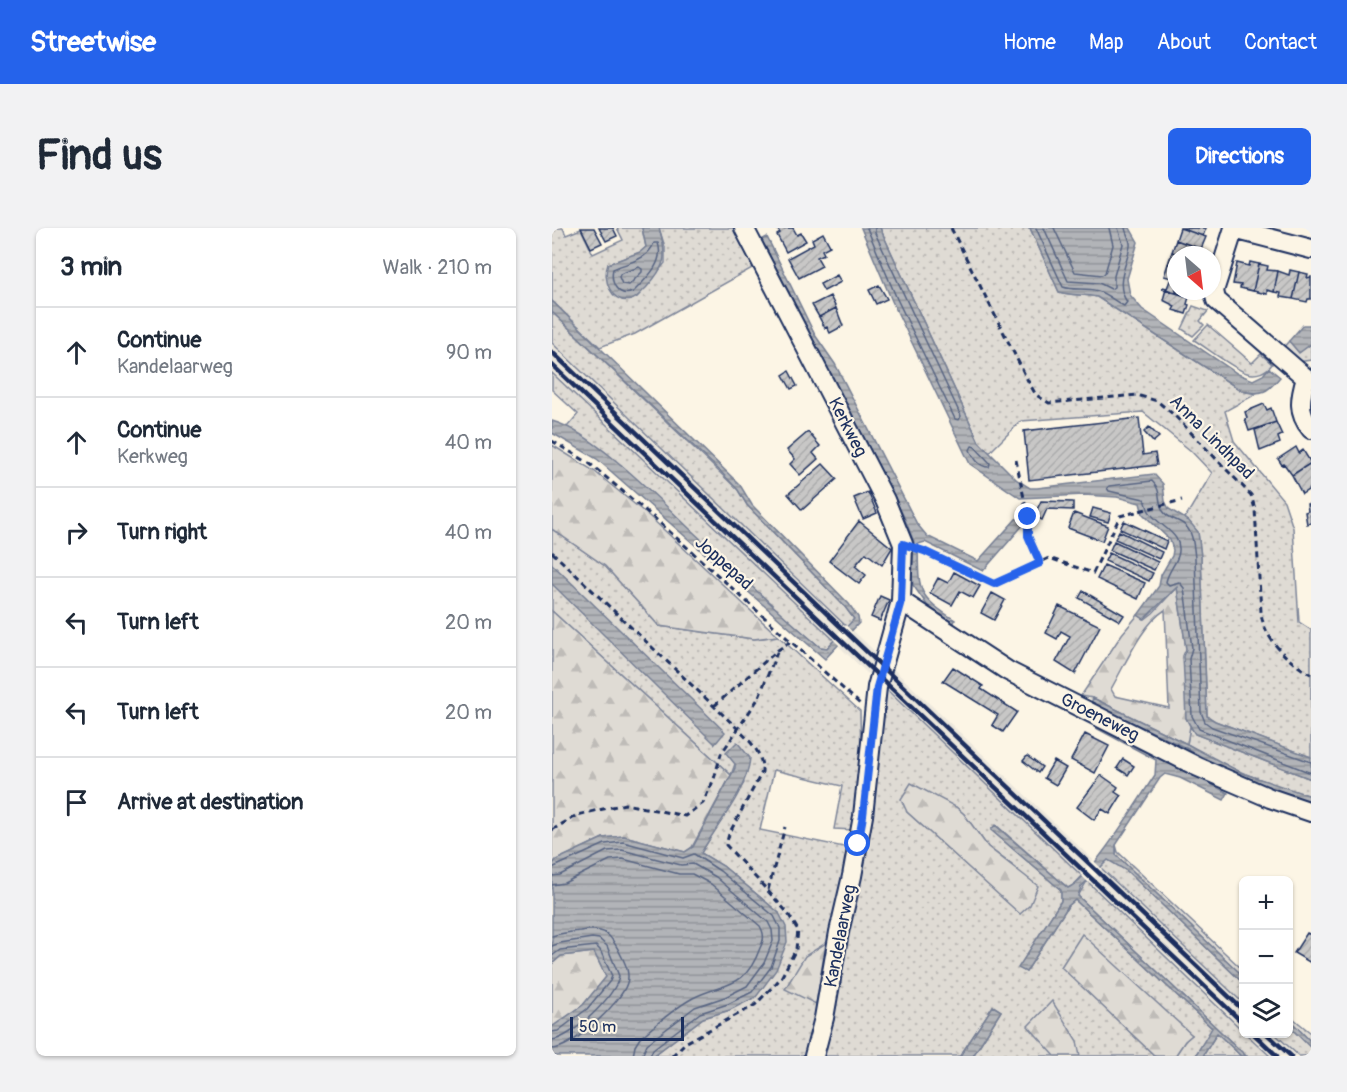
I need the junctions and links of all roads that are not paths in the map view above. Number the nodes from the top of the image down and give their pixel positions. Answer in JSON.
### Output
{"nodes":[{"id":1,"x":744,"y":228,"type":"edge"},
{"id":2,"x":1234,"y":228,"type":"edge"},
{"id":3,"x":1311,"y":249,"type":"edge"},
{"id":4,"x":1308,"y":378,"type":"edge"},
{"id":5,"x":1311,"y":429,"type":"edge"},
{"id":6,"x":901,"y":601,"type":"junction"},
{"id":7,"x":890,"y":637,"type":"joint"},
{"id":8,"x":1311,"y":812,"type":"edge"},
{"id":9,"x":814,"y":1056,"type":"edge"}],
"edges":[{"from":1,"to":6,"type":"street","name":"Kerkweg"},
{"from":2,"to":3,"type":"street"},
{"from":2,"to":4,"type":"street"},
{"from":4,"to":5,"type":"street"},
{"from":6,"to":7,"type":"street","name":"Kerkweg"},
{"from":6,"to":8,"type":"street","name":"Groeneweg"},
{"from":7,"to":9,"type":"street","name":"Kandelaarweg"}]}
